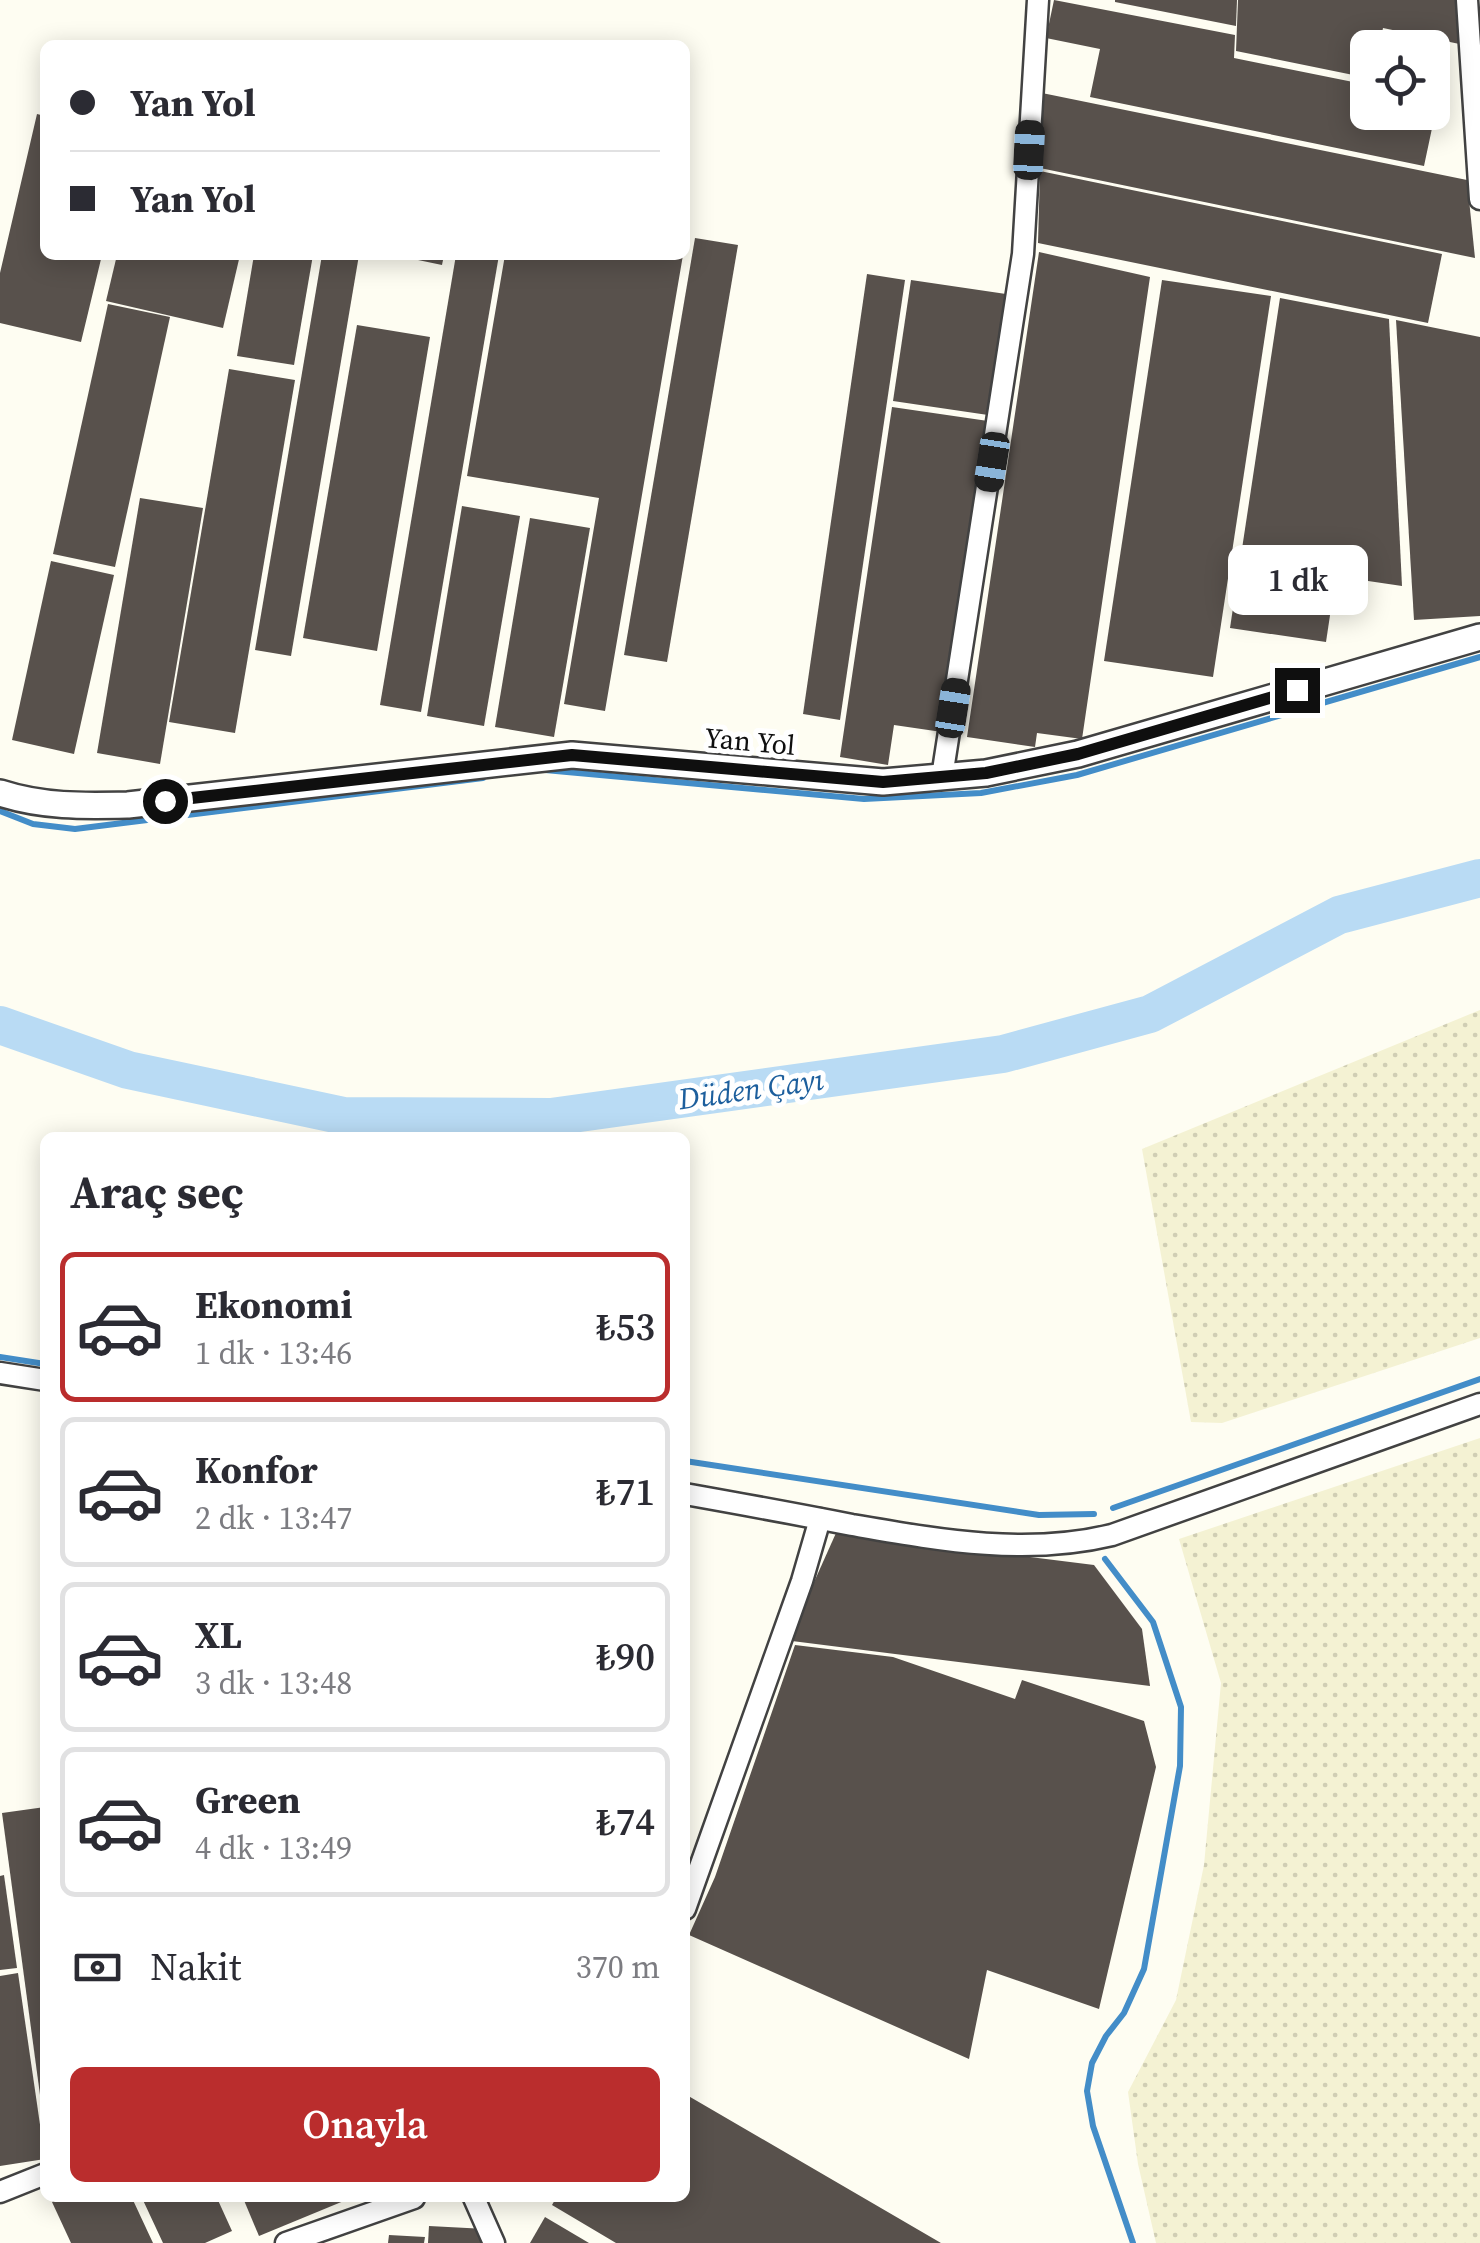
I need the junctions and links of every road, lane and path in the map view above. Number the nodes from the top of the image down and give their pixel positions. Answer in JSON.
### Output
{"nodes":[{"id":1,"x":1038,"y":0,"type":"edge"},
{"id":2,"x":1466,"y":0,"type":"edge"},
{"id":3,"x":1480,"y":199,"type":"edge"},
{"id":4,"x":1480,"y":637,"type":"edge"},
{"id":5,"x":942,"y":777,"type":"junction"},
{"id":6,"x":0,"y":794,"type":"edge"},
{"id":7,"x":0,"y":1372,"type":"edge"},
{"id":8,"x":40,"y":1379,"type":"edge"},
{"id":9,"x":1480,"y":1404,"type":"edge"},
{"id":10,"x":690,"y":1495,"type":"edge"},
{"id":11,"x":820,"y":1519,"type":"junction"},
{"id":12,"x":690,"y":1895,"type":"edge"},
{"id":13,"x":40,"y":2176,"type":"edge"},
{"id":14,"x":0,"y":2192,"type":"edge"},
{"id":15,"x":403,"y":2202,"type":"edge"},
{"id":16,"x":476,"y":2202,"type":"edge"},
{"id":17,"x":286,"y":2243,"type":"edge"},
{"id":18,"x":494,"y":2243,"type":"edge"}],
"edges":[{"from":1,"to":5,"type":"street"},
{"from":2,"to":3,"type":"street"},
{"from":4,"to":5,"type":"street","name":"Yan Yol"},
{"from":5,"to":6,"type":"street","name":"Yan Yol"},
{"from":7,"to":8,"type":"street"},
{"from":9,"to":11,"type":"street"},
{"from":10,"to":11,"type":"street"},
{"from":11,"to":12,"type":"street"},
{"from":13,"to":14,"type":"street"},
{"from":15,"to":17,"type":"street"},
{"from":16,"to":18,"type":"street"}]}
